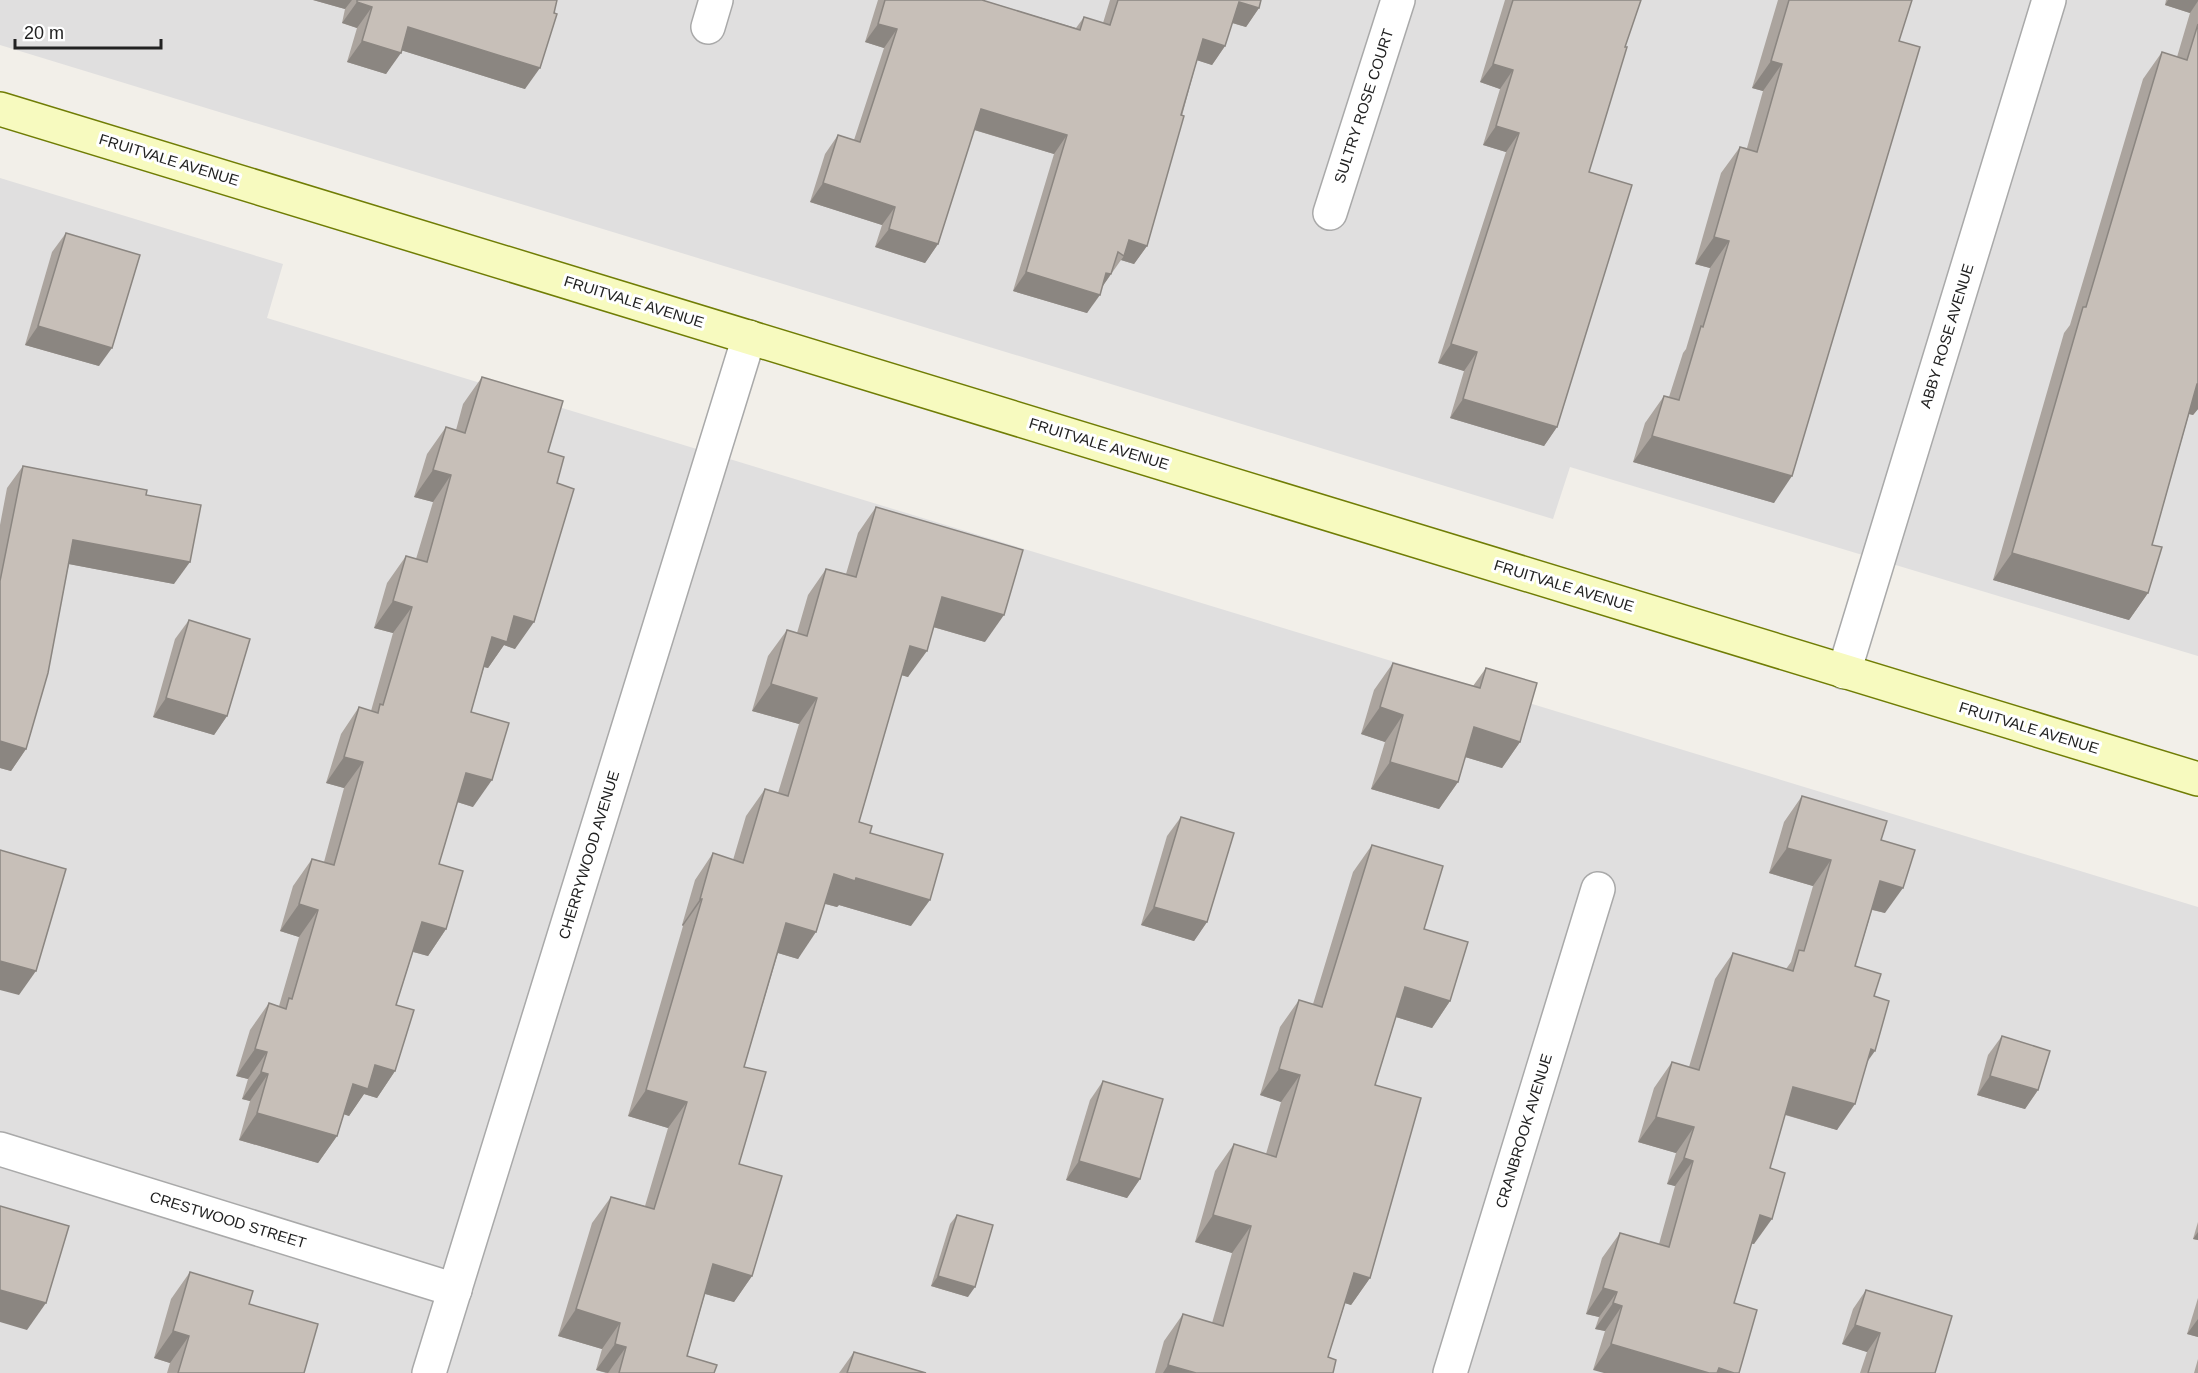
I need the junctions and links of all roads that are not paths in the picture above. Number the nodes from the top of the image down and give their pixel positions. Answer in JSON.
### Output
{"nodes":[{"id":1,"x":1398,"y":0,"type":"edge"},
{"id":2,"x":2049,"y":0,"type":"edge"},
{"id":3,"x":0,"y":109,"type":"edge"},
{"id":4,"x":1330,"y":213,"type":"dead end"},
{"id":5,"x":749,"y":337,"type":"junction"},
{"id":6,"x":1844,"y":672,"type":"junction"},
{"id":7,"x":2198,"y":779,"type":"edge"},
{"id":8,"x":1598,"y":889,"type":"dead end"},
{"id":9,"x":0,"y":1149,"type":"edge"},
{"id":10,"x":455,"y":1290,"type":"junction"},
{"id":11,"x":429,"y":1373,"type":"edge"},
{"id":12,"x":1450,"y":1373,"type":"edge"}],
"edges":[{"from":1,"to":4,"type":"street","name":"SULTRY ROSE COURT"},
{"from":2,"to":6,"type":"street","name":"ABBY ROSE AVENUE"},
{"from":3,"to":5,"type":"main road","name":"FRUITVALE AVENUE"},
{"from":5,"to":6,"type":"main road","name":"FRUITVALE AVENUE"},
{"from":5,"to":10,"type":"street","name":"CHERRYWOOD AVENUE"},
{"from":6,"to":7,"type":"main road","name":"FRUITVALE AVENUE"},
{"from":8,"to":12,"type":"street","name":"CRANBROOK AVENUE"},
{"from":9,"to":10,"type":"street","name":"CRESTWOOD STREET"},
{"from":10,"to":11,"type":"street","name":"CHERRYWOOD AVENUE"}]}
